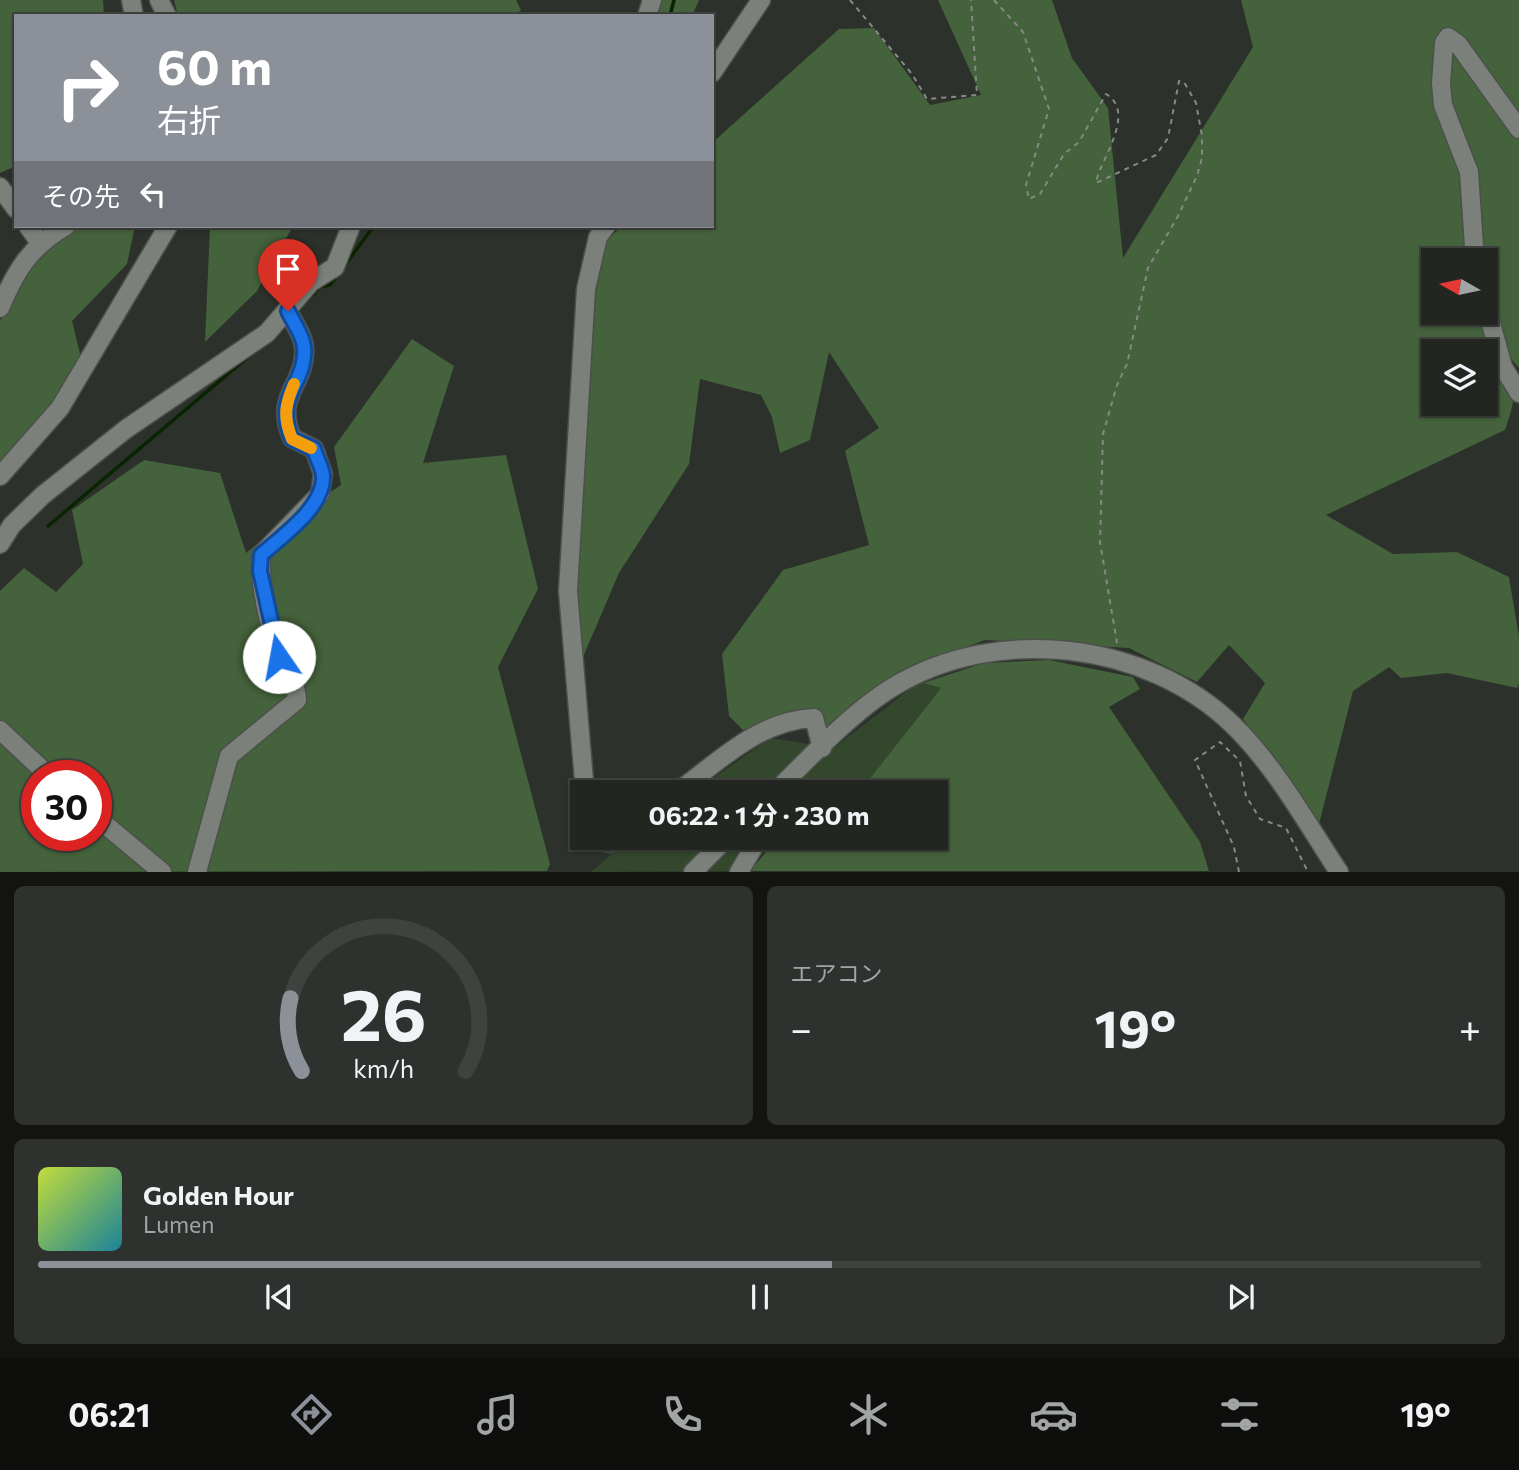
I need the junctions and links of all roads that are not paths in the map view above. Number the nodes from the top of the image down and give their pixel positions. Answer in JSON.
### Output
{"nodes":[{"id":1,"x":761,"y":0,"type":"edge"},
{"id":2,"x":714,"y":69,"type":"edge"},
{"id":3,"x":1519,"y":129,"type":"edge"},
{"id":4,"x":0,"y":187,"type":"edge"},
{"id":5,"x":14,"y":206,"type":"edge"},
{"id":6,"x":29,"y":228,"type":"edge"},
{"id":7,"x":63,"y":228,"type":"edge"},
{"id":8,"x":167,"y":228,"type":"edge"},
{"id":9,"x":350,"y":228,"type":"edge"},
{"id":10,"x":605,"y":228,"type":"edge"},
{"id":11,"x":40,"y":243,"type":"junction"},
{"id":12,"x":1474,"y":248,"type":"edge"},
{"id":13,"x":0,"y":308,"type":"edge"},
{"id":14,"x":290,"y":316,"type":"junction"},
{"id":15,"x":1492,"y":326,"type":"edge"},
{"id":16,"x":1519,"y":393,"type":"edge"},
{"id":17,"x":0,"y":476,"type":"edge"},
{"id":18,"x":0,"y":544,"type":"edge"},
{"id":19,"x":0,"y":730,"type":"edge"},
{"id":20,"x":822,"y":748,"type":"junction"},
{"id":21,"x":32,"y":760,"type":"edge"},
{"id":22,"x":584,"y":780,"type":"edge"},
{"id":23,"x":693,"y":780,"type":"edge"},
{"id":24,"x":788,"y":780,"type":"edge"},
{"id":25,"x":112,"y":830,"type":"edge"},
{"id":26,"x":715,"y":850,"type":"edge"},
{"id":27,"x":752,"y":850,"type":"edge"},
{"id":28,"x":162,"y":872,"type":"edge"},
{"id":29,"x":197,"y":872,"type":"edge"},
{"id":30,"x":694,"y":872,"type":"edge"},
{"id":31,"x":739,"y":872,"type":"edge"},
{"id":32,"x":1339,"y":872,"type":"edge"}],
"edges":[{"from":1,"to":2,"type":"street"},
{"from":3,"to":12,"type":"street"},
{"from":4,"to":5,"type":"street"},
{"from":6,"to":11,"type":"street"},
{"from":7,"to":11,"type":"street"},
{"from":8,"to":17,"type":"street"},
{"from":9,"to":14,"type":"street"},
{"from":10,"to":22,"type":"street"},
{"from":11,"to":13,"type":"street"},
{"from":14,"to":18,"type":"street"},
{"from":14,"to":29,"type":"street"},
{"from":15,"to":16,"type":"street"},
{"from":19,"to":21,"type":"street"},
{"from":20,"to":23,"type":"street"},
{"from":20,"to":24,"type":"street"},
{"from":20,"to":32,"type":"street"},
{"from":25,"to":28,"type":"street"},
{"from":26,"to":30,"type":"street"},
{"from":27,"to":31,"type":"street"}]}
